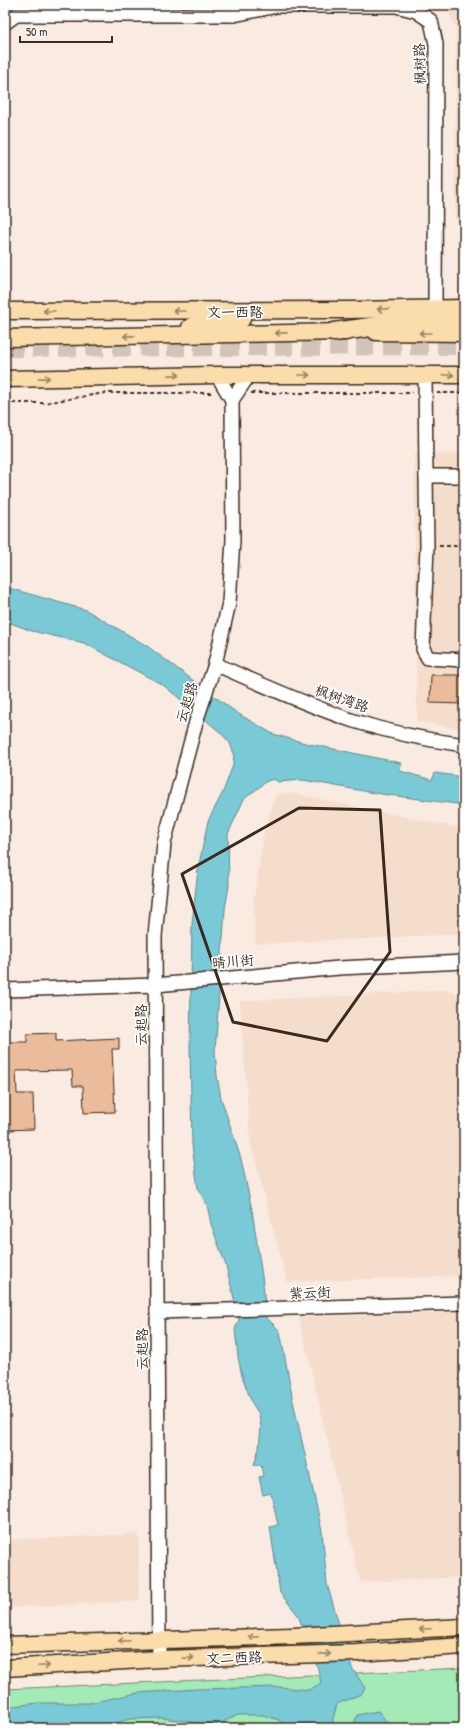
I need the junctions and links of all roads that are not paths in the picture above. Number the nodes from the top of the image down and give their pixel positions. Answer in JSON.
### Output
{"nodes":[{"id":1,"x":234,"y":10,"type":"edge"},
{"id":2,"x":5,"y":23,"type":"edge"},
{"id":3,"x":436,"y":308,"type":"junction"},
{"id":4,"x":464,"y":308,"type":"edge"},
{"id":5,"x":274,"y":310,"type":"junction"},
{"id":6,"x":5,"y":312,"type":"edge"},
{"id":7,"x":464,"y":319,"type":"edge"},
{"id":8,"x":334,"y":332,"type":"junction"},
{"id":9,"x":464,"y":333,"type":"edge"},
{"id":10,"x":168,"y":335,"type":"junction"},
{"id":11,"x":5,"y":338,"type":"edge"},
{"id":12,"x":217,"y":375,"type":"junction"},
{"id":13,"x":249,"y":375,"type":"junction"},
{"id":14,"x":425,"y":375,"type":"junction"},
{"id":15,"x":464,"y":375,"type":"edge"},
{"id":16,"x":5,"y":379,"type":"edge"},
{"id":17,"x":232,"y":400,"type":"junction"},
{"id":18,"x":426,"y":476,"type":"junction"},
{"id":19,"x":464,"y":476,"type":"edge"},
{"id":20,"x":464,"y":660,"type":"edge"},
{"id":21,"x":215,"y":664,"type":"junction"},
{"id":22,"x":464,"y":745,"type":"edge"},
{"id":23,"x":464,"y":963,"type":"edge"},
{"id":24,"x":156,"y":985,"type":"junction"},
{"id":25,"x":5,"y":990,"type":"edge"},
{"id":26,"x":464,"y":1303,"type":"edge"},
{"id":27,"x":157,"y":1312,"type":"junction"},
{"id":28,"x":464,"y":1627,"type":"edge"},
{"id":29,"x":157,"y":1640,"type":"junction"},
{"id":30,"x":5,"y":1645,"type":"edge"},
{"id":31,"x":464,"y":1646,"type":"edge"},
{"id":32,"x":159,"y":1659,"type":"junction"},
{"id":33,"x":5,"y":1668,"type":"edge"}],
"edges":[{"from":1,"to":2,"type":"street","name":"枫树路"},
{"from":1,"to":3,"type":"street","name":"枫树路"},
{"from":3,"to":4,"type":"main road","name":"文一西路"},
{"from":3,"to":5,"type":"main road","name":"文一西路","one_way":true},
{"from":5,"to":6,"type":"main road","name":"文一西路","one_way":true},
{"from":5,"to":10,"type":"main road"},
{"from":7,"to":8,"type":"highway"},
{"from":9,"to":8,"type":"main road","name":"文一西路","one_way":true},
{"from":8,"to":10,"type":"main road","name":"文一西路","one_way":true},
{"from":10,"to":11,"type":"main road","name":"文一西路","one_way":true},
{"from":12,"to":13,"type":"main road"},
{"from":16,"to":12,"type":"main road","one_way":true},
{"from":12,"to":17,"type":"street"},
{"from":13,"to":14,"type":"main road","one_way":true},
{"from":13,"to":17,"type":"street"},
{"from":14,"to":15,"type":"main road","one_way":true},
{"from":14,"to":18,"type":"street"},
{"from":17,"to":21,"type":"street","name":"云起路"},
{"from":18,"to":19,"type":"street"},
{"from":18,"to":20,"type":"street"},
{"from":21,"to":22,"type":"street","name":"枫树湾路"},
{"from":21,"to":24,"type":"street","name":"云起路"},
{"from":23,"to":24,"type":"street","name":"晴川街"},
{"from":24,"to":25,"type":"street","name":"晴川街"},
{"from":24,"to":27,"type":"street","name":"云起路"},
{"from":26,"to":27,"type":"street","name":"紫云街"},
{"from":27,"to":29,"type":"street","name":"云起路"},
{"from":28,"to":29,"type":"main road","name":"文二西路","one_way":true},
{"from":29,"to":30,"type":"main road","name":"文二西路","one_way":true},
{"from":29,"to":32,"type":"street","name":"云起路"},
{"from":32,"to":31,"type":"main road","name":"文二西路","one_way":true},
{"from":33,"to":32,"type":"main road","name":"文二西路","one_way":true}]}
